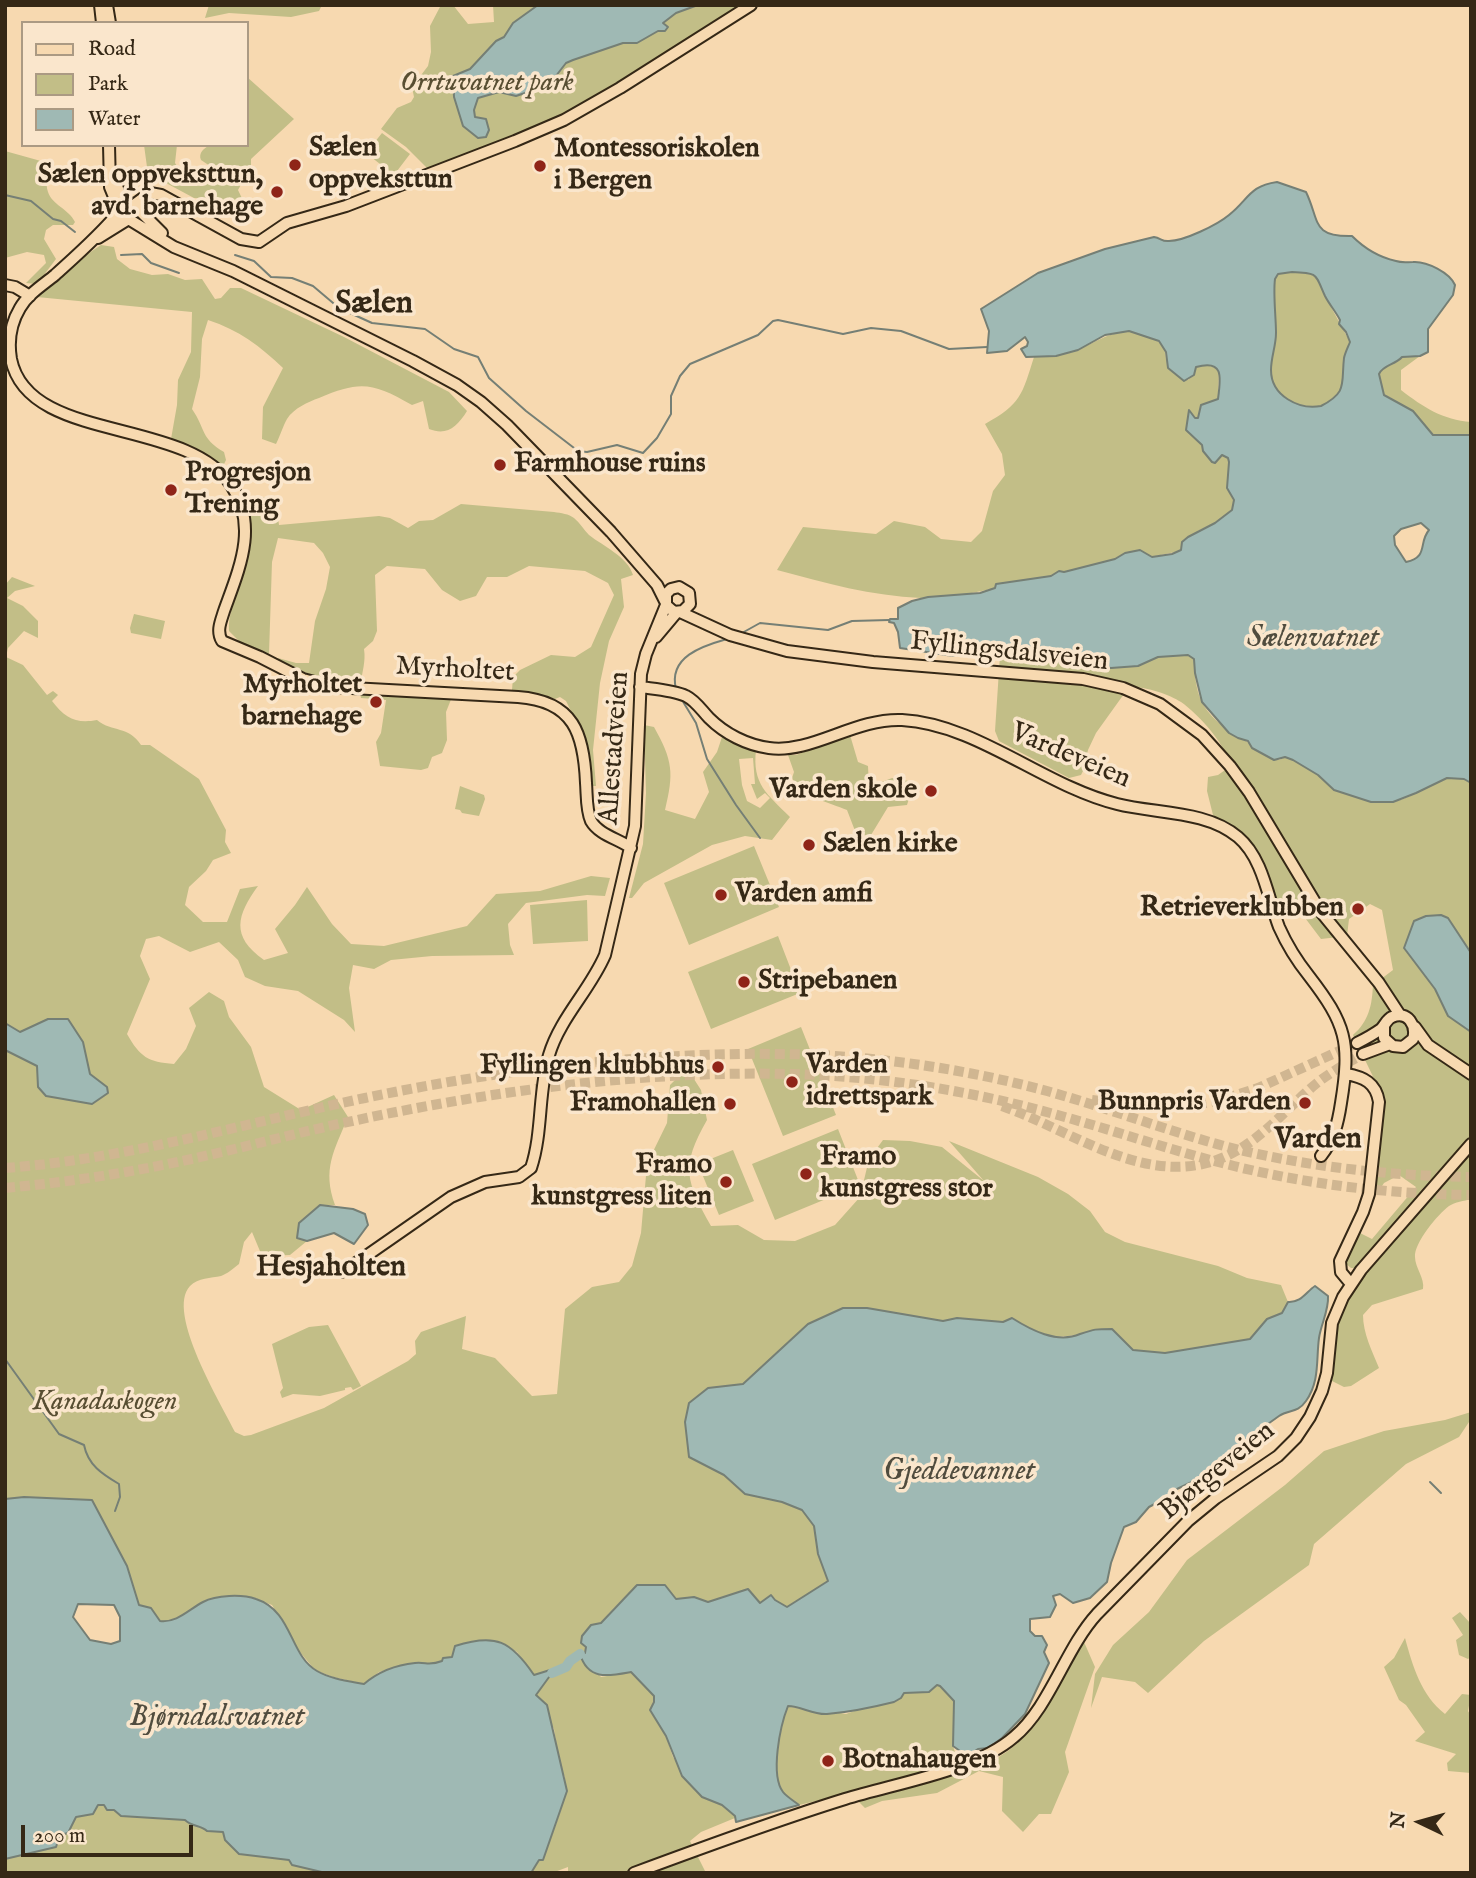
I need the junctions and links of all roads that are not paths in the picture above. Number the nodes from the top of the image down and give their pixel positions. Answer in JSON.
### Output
{"nodes":[{"id":1,"x":751,"y":5,"type":"edge"},
{"id":2,"x":109,"y":147,"type":"edge"},
{"id":3,"x":115,"y":147,"type":"edge"},
{"id":4,"x":128,"y":210,"type":"junction"},
{"id":5,"x":5,"y":285,"type":"edge"},
{"id":6,"x":30,"y":296,"type":"junction"},
{"id":7,"x":636,"y":560,"type":"junction"},
{"id":8,"x":679,"y":587,"type":"junction"},
{"id":9,"x":691,"y":600,"type":"junction"},
{"id":10,"x":666,"y":603,"type":"junction"},
{"id":11,"x":678,"y":612,"type":"junction"},
{"id":12,"x":747,"y":640,"type":"junction"},
{"id":13,"x":652,"y":641,"type":"junction"},
{"id":14,"x":640,"y":687,"type":"junction"},
{"id":15,"x":604,"y":833,"type":"junction"},
{"id":16,"x":634,"y":834,"type":"junction"},
{"id":17,"x":630,"y":853,"type":"junction"},
{"id":18,"x":1379,"y":983,"type":"junction"},
{"id":19,"x":1400,"y":1015,"type":"junction"},
{"id":20,"x":1385,"y":1024,"type":"junction"},
{"id":21,"x":1413,"y":1025,"type":"junction"},
{"id":22,"x":1357,"y":1043,"type":"tunnel mouth"},
{"id":23,"x":1390,"y":1044,"type":"junction"},
{"id":24,"x":1406,"y":1045,"type":"junction"},
{"id":25,"x":1363,"y":1054,"type":"tunnel mouth"},
{"id":26,"x":1346,"y":1074,"type":"junction"},
{"id":27,"x":1471,"y":1074,"type":"edge"},
{"id":28,"x":1471,"y":1081,"type":"edge"},
{"id":29,"x":1471,"y":1144,"type":"edge"},
{"id":30,"x":1321,"y":1156,"type":"dead end"},
{"id":31,"x":331,"y":1268,"type":"dead end"},
{"id":32,"x":1354,"y":1280,"type":"junction"},
{"id":33,"x":634,"y":1873,"type":"edge"}],
"edges":[{"from":1,"to":4,"type":"main road"},
{"from":2,"to":4,"type":"main road"},
{"from":3,"to":4,"type":"main road"},
{"from":4,"to":6,"type":"main road"},
{"from":4,"to":7,"type":"main road"},
{"from":5,"to":6,"type":"main road"},
{"from":6,"to":15,"type":"main road","name":"Myrholtet"},
{"from":7,"to":8,"type":"main road"},
{"from":7,"to":10,"type":"main road"},
{"from":8,"to":9,"type":"main road"},
{"from":8,"to":10,"type":"main road"},
{"from":9,"to":11,"type":"main road"},
{"from":9,"to":12,"type":"main road","name":"Fyllingsdalsveien"},
{"from":10,"to":11,"type":"main road"},
{"from":10,"to":13,"type":"main road","name":"Allestadveien"},
{"from":11,"to":12,"type":"main road","name":"Fyllingsdalsveien"},
{"from":11,"to":13,"type":"main road","name":"Allestadveien"},
{"from":12,"to":18,"type":"main road","name":"Fyllingsdalsveien"},
{"from":13,"to":14,"type":"main road","name":"Allestadveien"},
{"from":14,"to":16,"type":"main road","name":"Allestadveien"},
{"from":14,"to":26,"type":"main road","name":"Vardeveien"},
{"from":15,"to":16,"type":"main road"},
{"from":15,"to":17,"type":"main road"},
{"from":16,"to":17,"type":"main road","name":"Allestadveien"},
{"from":17,"to":31,"type":"main road","name":"Allestadveien"},
{"from":18,"to":19,"type":"main road","name":"Fyllingsdalsveien"},
{"from":18,"to":20,"type":"main road","name":"Fyllingsdalsveien"},
{"from":19,"to":20,"type":"main road"},
{"from":19,"to":21,"type":"main road"},
{"from":20,"to":22,"type":"main road"},
{"from":20,"to":23,"type":"main road"},
{"from":21,"to":24,"type":"main road"},
{"from":21,"to":27,"type":"main road"},
{"from":23,"to":24,"type":"main road"},
{"from":23,"to":25,"type":"main road"},
{"from":24,"to":28,"type":"main road"},
{"from":26,"to":30,"type":"main road","name":"Vardeveien"},
{"from":26,"to":32,"type":"main road"},
{"from":29,"to":32,"type":"main road","name":"Bjørgeveien"},
{"from":32,"to":33,"type":"main road","name":"Bjørgeveien"}]}
